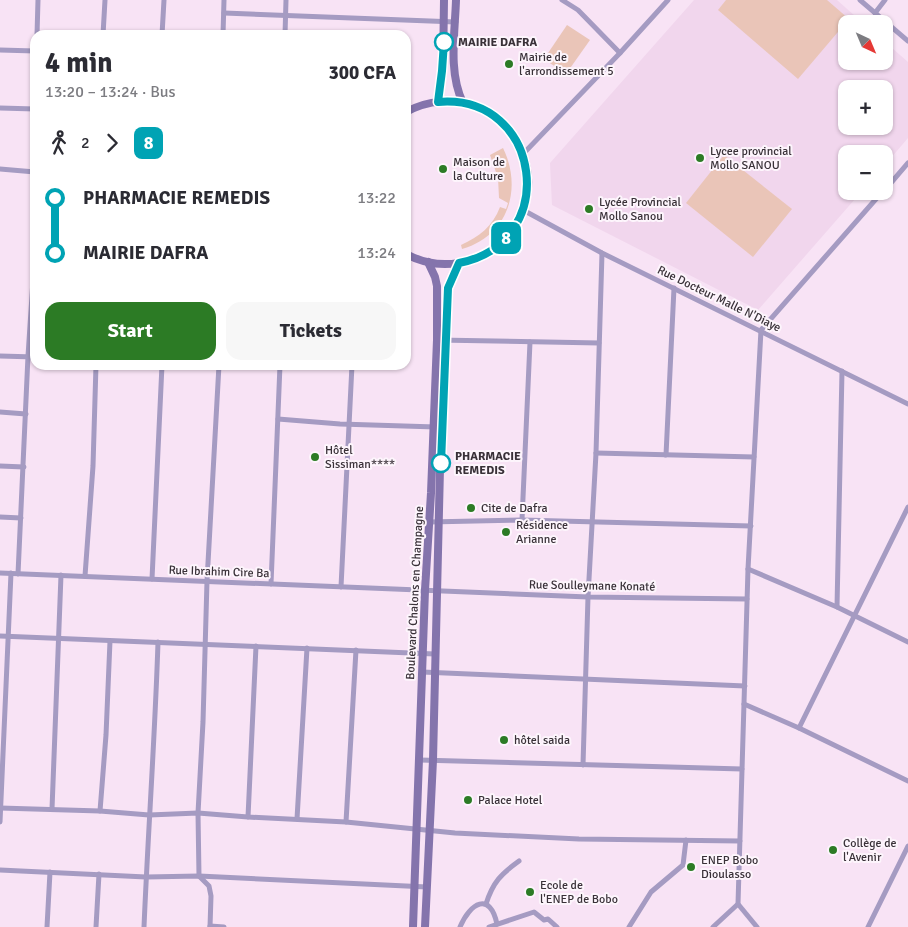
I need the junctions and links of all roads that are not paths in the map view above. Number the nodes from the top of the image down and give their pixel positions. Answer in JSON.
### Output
{"nodes":[{"id":1,"x":38,"y":0,"type":"edge"},
{"id":2,"x":105,"y":0,"type":"edge"},
{"id":3,"x":164,"y":0,"type":"edge"},
{"id":4,"x":224,"y":0,"type":"edge"},
{"id":5,"x":286,"y":0,"type":"edge"},
{"id":6,"x":444,"y":0,"type":"edge"},
{"id":7,"x":456,"y":0,"type":"edge"},
{"id":8,"x":562,"y":0,"type":"edge"},
{"id":9,"x":668,"y":0,"type":"edge"},
{"id":10,"x":860,"y":0,"type":"edge"},
{"id":11,"x":885,"y":0,"type":"edge"},
{"id":12,"x":224,"y":13,"type":"junction"},
{"id":13,"x":875,"y":13,"type":"junction"},
{"id":14,"x":286,"y":16,"type":"junction"},
{"id":15,"x":444,"y":22,"type":"junction"},
{"id":16,"x":456,"y":22,"type":"junction"},
{"id":17,"x":36,"y":30,"type":"edge"},
{"id":18,"x":103,"y":30,"type":"edge"},
{"id":19,"x":162,"y":30,"type":"edge"},
{"id":20,"x":223,"y":30,"type":"edge"},
{"id":21,"x":285,"y":30,"type":"edge"},
{"id":22,"x":908,"y":41,"type":"edge"},
{"id":23,"x":0,"y":50,"type":"edge"},
{"id":24,"x":30,"y":51,"type":"edge"},
{"id":25,"x":620,"y":53,"type":"junction"},
{"id":26,"x":438,"y":102,"type":"junction"},
{"id":27,"x":463,"y":103,"type":"junction"},
{"id":28,"x":0,"y":108,"type":"edge"},
{"id":29,"x":30,"y":109,"type":"edge"},
{"id":30,"x":411,"y":110,"type":"edge"},
{"id":31,"x":523,"y":154,"type":"junction"},
{"id":32,"x":908,"y":163,"type":"edge"},
{"id":33,"x":0,"y":169,"type":"edge"},
{"id":34,"x":30,"y":172,"type":"edge"},
{"id":35,"x":893,"y":180,"type":"edge"},
{"id":36,"x":875,"y":200,"type":"edge"},
{"id":37,"x":523,"y":210,"type":"junction"},
{"id":38,"x":602,"y":253,"type":"junction"},
{"id":39,"x":411,"y":256,"type":"edge"},
{"id":40,"x":428,"y":262,"type":"junction"},
{"id":41,"x":459,"y":263,"type":"junction"},
{"id":42,"x":674,"y":288,"type":"junction"},
{"id":43,"x":30,"y":326,"type":"edge"},
{"id":44,"x":762,"y":330,"type":"junction"},
{"id":45,"x":436,"y":340,"type":"junction"},
{"id":46,"x":445,"y":340,"type":"junction"},
{"id":47,"x":530,"y":342,"type":"junction"},
{"id":48,"x":599,"y":343,"type":"junction"},
{"id":49,"x":0,"y":356,"type":"edge"},
{"id":50,"x":28,"y":356,"type":"junction"},
{"id":51,"x":96,"y":370,"type":"edge"},
{"id":52,"x":162,"y":370,"type":"edge"},
{"id":53,"x":219,"y":370,"type":"edge"},
{"id":54,"x":280,"y":370,"type":"edge"},
{"id":55,"x":352,"y":370,"type":"edge"},
{"id":56,"x":842,"y":371,"type":"junction"},
{"id":57,"x":908,"y":404,"type":"edge"},
{"id":58,"x":0,"y":412,"type":"edge"},
{"id":59,"x":26,"y":414,"type":"junction"},
{"id":60,"x":278,"y":419,"type":"junction"},
{"id":61,"x":350,"y":424,"type":"junction"},
{"id":62,"x":437,"y":427,"type":"junction"},
{"id":63,"x":596,"y":453,"type":"junction"},
{"id":64,"x":666,"y":455,"type":"junction"},
{"id":65,"x":754,"y":457,"type":"junction"},
{"id":66,"x":0,"y":466,"type":"edge"},
{"id":67,"x":24,"y":466,"type":"junction"},
{"id":68,"x":908,"y":508,"type":"edge"},
{"id":69,"x":0,"y":517,"type":"edge"},
{"id":70,"x":21,"y":518,"type":"junction"},
{"id":71,"x":522,"y":520,"type":"junction"},
{"id":72,"x":429,"y":522,"type":"junction"},
{"id":73,"x":440,"y":522,"type":"junction"},
{"id":74,"x":592,"y":522,"type":"junction"},
{"id":75,"x":751,"y":526,"type":"junction"},
{"id":76,"x":748,"y":569,"type":"junction"},
{"id":77,"x":0,"y":573,"type":"edge"},
{"id":78,"x":11,"y":573,"type":"junction"},
{"id":79,"x":18,"y":574,"type":"junction"},
{"id":80,"x":61,"y":575,"type":"junction"},
{"id":81,"x":85,"y":576,"type":"junction"},
{"id":82,"x":152,"y":579,"type":"junction"},
{"id":83,"x":207,"y":581,"type":"junction"},
{"id":84,"x":271,"y":584,"type":"junction"},
{"id":85,"x":341,"y":586,"type":"junction"},
{"id":86,"x":425,"y":590,"type":"junction"},
{"id":87,"x":437,"y":591,"type":"junction"},
{"id":88,"x":588,"y":597,"type":"junction"},
{"id":89,"x":747,"y":599,"type":"junction"},
{"id":90,"x":837,"y":607,"type":"junction"},
{"id":91,"x":854,"y":614,"type":"junction"},
{"id":92,"x":0,"y":636,"type":"edge"},
{"id":93,"x":8,"y":636,"type":"junction"},
{"id":94,"x":58,"y":639,"type":"junction"},
{"id":95,"x":110,"y":641,"type":"junction"},
{"id":96,"x":158,"y":642,"type":"junction"},
{"id":97,"x":908,"y":642,"type":"edge"},
{"id":98,"x":205,"y":643,"type":"junction"},
{"id":99,"x":256,"y":646,"type":"junction"},
{"id":100,"x":308,"y":648,"type":"junction"},
{"id":101,"x":356,"y":650,"type":"junction"},
{"id":102,"x":423,"y":654,"type":"junction"},
{"id":103,"x":435,"y":654,"type":"junction"},
{"id":104,"x":422,"y":672,"type":"junction"},
{"id":105,"x":435,"y":672,"type":"junction"},
{"id":106,"x":585,"y":679,"type":"junction"},
{"id":107,"x":744,"y":686,"type":"junction"},
{"id":108,"x":744,"y":704,"type":"junction"},
{"id":109,"x":799,"y":728,"type":"junction"},
{"id":110,"x":420,"y":760,"type":"junction"},
{"id":111,"x":433,"y":760,"type":"junction"},
{"id":112,"x":583,"y":766,"type":"junction"},
{"id":113,"x":742,"y":769,"type":"junction"},
{"id":114,"x":908,"y":781,"type":"edge"},
{"id":115,"x":0,"y":808,"type":"edge"},
{"id":116,"x":52,"y":809,"type":"junction"},
{"id":117,"x":100,"y":811,"type":"junction"},
{"id":118,"x":198,"y":813,"type":"junction"},
{"id":119,"x":149,"y":814,"type":"junction"},
{"id":120,"x":248,"y":817,"type":"junction"},
{"id":121,"x":297,"y":819,"type":"junction"},
{"id":122,"x":0,"y":822,"type":"edge"},
{"id":123,"x":346,"y":822,"type":"junction"},
{"id":124,"x":416,"y":829,"type":"junction"},
{"id":125,"x":429,"y":831,"type":"junction"},
{"id":126,"x":686,"y":840,"type":"junction"},
{"id":127,"x":740,"y":841,"type":"junction"},
{"id":128,"x":908,"y":846,"type":"edge"},
{"id":129,"x":519,"y":861,"type":"dead end"},
{"id":130,"x":0,"y":870,"type":"edge"},
{"id":131,"x":50,"y":872,"type":"junction"},
{"id":132,"x":99,"y":874,"type":"junction"},
{"id":133,"x":200,"y":876,"type":"junction"},
{"id":134,"x":146,"y":877,"type":"junction"},
{"id":135,"x":414,"y":885,"type":"junction"},
{"id":136,"x":427,"y":887,"type":"junction"},
{"id":137,"x":486,"y":904,"type":"junction"},
{"id":138,"x":738,"y":904,"type":"junction"},
{"id":139,"x":497,"y":924,"type":"junction"},
{"id":140,"x":47,"y":927,"type":"edge"},
{"id":141,"x":96,"y":927,"type":"edge"},
{"id":142,"x":144,"y":927,"type":"edge"},
{"id":143,"x":210,"y":927,"type":"edge"},
{"id":144,"x":224,"y":927,"type":"edge"},
{"id":145,"x":413,"y":927,"type":"edge"},
{"id":146,"x":425,"y":927,"type":"edge"},
{"id":147,"x":460,"y":927,"type":"edge"},
{"id":148,"x":489,"y":927,"type":"edge"},
{"id":149,"x":557,"y":927,"type":"edge"},
{"id":150,"x":629,"y":927,"type":"edge"},
{"id":151,"x":713,"y":927,"type":"edge"},
{"id":152,"x":757,"y":927,"type":"edge"},
{"id":153,"x":868,"y":927,"type":"edge"}],
"edges":[{"from":1,"to":17,"type":"street"},
{"from":2,"to":18,"type":"street"},
{"from":3,"to":19,"type":"street"},
{"from":4,"to":12,"type":"street"},
{"from":5,"to":14,"type":"street"},
{"from":6,"to":15,"type":"main road"},
{"from":7,"to":16,"type":"main road"},
{"from":8,"to":25,"type":"street"},
{"from":9,"to":25,"type":"street"},
{"from":10,"to":13,"type":"street"},
{"from":11,"to":13,"type":"street"},
{"from":12,"to":14,"type":"street"},
{"from":12,"to":20,"type":"street"},
{"from":13,"to":22,"type":"street"},
{"from":14,"to":15,"type":"street"},
{"from":14,"to":21,"type":"street"},
{"from":15,"to":16,"type":"street"},
{"from":15,"to":26,"type":"main road"},
{"from":16,"to":27,"type":"main road"},
{"from":23,"to":24,"type":"street"},
{"from":25,"to":31,"type":"street"},
{"from":26,"to":27,"type":"main road"},
{"from":26,"to":30,"type":"main road"},
{"from":27,"to":31,"type":"main road"},
{"from":28,"to":29,"type":"street"},
{"from":31,"to":37,"type":"main road"},
{"from":32,"to":35,"type":"street"},
{"from":33,"to":34,"type":"street"},
{"from":36,"to":44,"type":"street"},
{"from":37,"to":38,"type":"street","name":"Rue Docteur Malle N'Diaye"},
{"from":37,"to":41,"type":"main road"},
{"from":38,"to":42,"type":"street","name":"Rue Docteur Malle N'Diaye"},
{"from":38,"to":48,"type":"street"},
{"from":39,"to":40,"type":"main road"},
{"from":40,"to":41,"type":"main road"},
{"from":40,"to":45,"type":"main road","name":"Boulevard Chalons en Champagne"},
{"from":41,"to":46,"type":"main road","name":"Boulevard Chalons en Champagne"},
{"from":42,"to":44,"type":"street","name":"Rue Docteur Malle N'Diaye"},
{"from":42,"to":64,"type":"street"},
{"from":43,"to":50,"type":"street"},
{"from":44,"to":56,"type":"street","name":"Rue Docteur Malle N'Diaye"},
{"from":44,"to":65,"type":"street"},
{"from":45,"to":46,"type":"street"},
{"from":45,"to":62,"type":"main road","name":"Boulevard Chalons en Champagne"},
{"from":46,"to":47,"type":"street"},
{"from":46,"to":62,"type":"main road","name":"Boulevard Chalons en Champagne"},
{"from":47,"to":48,"type":"street"},
{"from":47,"to":71,"type":"street"},
{"from":48,"to":63,"type":"street"},
{"from":49,"to":50,"type":"street"},
{"from":50,"to":59,"type":"street"},
{"from":51,"to":81,"type":"street"},
{"from":52,"to":82,"type":"street"},
{"from":53,"to":83,"type":"street"},
{"from":54,"to":60,"type":"street"},
{"from":55,"to":61,"type":"street"},
{"from":56,"to":57,"type":"street","name":"Rue Docteur Malle N'Diaye"},
{"from":56,"to":90,"type":"street"},
{"from":58,"to":59,"type":"street"},
{"from":59,"to":67,"type":"street"},
{"from":60,"to":61,"type":"street"},
{"from":60,"to":84,"type":"street"},
{"from":61,"to":62,"type":"street"},
{"from":61,"to":85,"type":"street"},
{"from":62,"to":72,"type":"main road","name":"Boulevard Chalons en Champagne"},
{"from":62,"to":73,"type":"main road","name":"Boulevard Chalons en Champagne"},
{"from":63,"to":64,"type":"street"},
{"from":63,"to":74,"type":"street"},
{"from":64,"to":65,"type":"street"},
{"from":65,"to":75,"type":"street"},
{"from":66,"to":67,"type":"street"},
{"from":67,"to":70,"type":"street"},
{"from":68,"to":91,"type":"street"},
{"from":69,"to":70,"type":"street"},
{"from":70,"to":79,"type":"street"},
{"from":71,"to":73,"type":"street"},
{"from":71,"to":74,"type":"street"},
{"from":72,"to":73,"type":"street"},
{"from":72,"to":86,"type":"main road","name":"Boulevard Chalons en Champagne"},
{"from":73,"to":87,"type":"main road","name":"Boulevard Chalons en Champagne"},
{"from":74,"to":75,"type":"street"},
{"from":74,"to":88,"type":"street"},
{"from":75,"to":76,"type":"street"},
{"from":76,"to":89,"type":"street"},
{"from":76,"to":90,"type":"street"},
{"from":77,"to":78,"type":"street","name":"Rue Ibrahim Cire Ba"},
{"from":78,"to":79,"type":"street","name":"Rue Ibrahim Cire Ba"},
{"from":78,"to":93,"type":"street"},
{"from":79,"to":80,"type":"street","name":"Rue Ibrahim Cire Ba"},
{"from":80,"to":81,"type":"street","name":"Rue Ibrahim Cire Ba"},
{"from":80,"to":94,"type":"street"},
{"from":81,"to":82,"type":"street","name":"Rue Ibrahim Cire Ba"},
{"from":82,"to":83,"type":"street","name":"Rue Ibrahim Cire Ba"},
{"from":83,"to":84,"type":"street","name":"Rue Ibrahim Cire Ba"},
{"from":83,"to":98,"type":"street"},
{"from":84,"to":85,"type":"street","name":"Rue Ibrahim Cire Ba"},
{"from":85,"to":86,"type":"street","name":"Rue Ibrahim Cire Ba"},
{"from":86,"to":87,"type":"street","name":"Rue Ibrahim Cire Ba"},
{"from":86,"to":102,"type":"main road","name":"Boulevard Chalons en Champagne"},
{"from":87,"to":88,"type":"street","name":"Rue Soulleymane Konaté"},
{"from":87,"to":103,"type":"main road","name":"Boulevard Chalons en Champagne"},
{"from":88,"to":89,"type":"street","name":"Rue Soulleymane Konaté"},
{"from":88,"to":106,"type":"street"},
{"from":89,"to":107,"type":"street"},
{"from":90,"to":91,"type":"street"},
{"from":91,"to":97,"type":"street"},
{"from":91,"to":109,"type":"street"},
{"from":92,"to":93,"type":"street"},
{"from":93,"to":94,"type":"street"},
{"from":93,"to":115,"type":"street"},
{"from":94,"to":95,"type":"street"},
{"from":94,"to":116,"type":"street"},
{"from":95,"to":96,"type":"street"},
{"from":95,"to":117,"type":"street"},
{"from":96,"to":98,"type":"street"},
{"from":96,"to":119,"type":"street"},
{"from":98,"to":99,"type":"street"},
{"from":98,"to":118,"type":"street"},
{"from":99,"to":100,"type":"street"},
{"from":99,"to":120,"type":"street"},
{"from":100,"to":101,"type":"street"},
{"from":100,"to":121,"type":"street"},
{"from":101,"to":102,"type":"street"},
{"from":101,"to":123,"type":"street"},
{"from":102,"to":103,"type":"street"},
{"from":102,"to":104,"type":"main road","name":"Boulevard Chalons en Champagne"},
{"from":103,"to":105,"type":"main road","name":"Boulevard Chalons en Champagne"},
{"from":104,"to":105,"type":"street"},
{"from":104,"to":110,"type":"main road","name":"Boulevard Chalons en Champagne"},
{"from":105,"to":106,"type":"street"},
{"from":105,"to":111,"type":"main road","name":"Boulevard Chalons en Champagne"},
{"from":106,"to":107,"type":"street"},
{"from":106,"to":112,"type":"street"},
{"from":107,"to":108,"type":"street"},
{"from":108,"to":109,"type":"street"},
{"from":108,"to":113,"type":"street"},
{"from":109,"to":114,"type":"street"},
{"from":110,"to":111,"type":"street"},
{"from":110,"to":124,"type":"main road","name":"Boulevard Chalons en Champagne"},
{"from":111,"to":112,"type":"street"},
{"from":111,"to":125,"type":"main road","name":"Boulevard Chalons en Champagne"},
{"from":112,"to":113,"type":"street"},
{"from":113,"to":127,"type":"street"},
{"from":115,"to":116,"type":"street"},
{"from":115,"to":122,"type":"street"},
{"from":116,"to":117,"type":"street"},
{"from":117,"to":119,"type":"street"},
{"from":118,"to":119,"type":"street"},
{"from":118,"to":120,"type":"street"},
{"from":118,"to":133,"type":"street"},
{"from":119,"to":134,"type":"street"},
{"from":120,"to":121,"type":"street"},
{"from":121,"to":123,"type":"street"},
{"from":123,"to":124,"type":"street"},
{"from":124,"to":125,"type":"street"},
{"from":124,"to":135,"type":"main road","name":"Boulevard Chalons en Champagne"},
{"from":125,"to":126,"type":"street"},
{"from":125,"to":136,"type":"main road","name":"Boulevard Chalons en Champagne"},
{"from":126,"to":127,"type":"street"},
{"from":126,"to":150,"type":"street"},
{"from":127,"to":138,"type":"street"},
{"from":128,"to":153,"type":"street"},
{"from":129,"to":137,"type":"street"},
{"from":130,"to":131,"type":"street"},
{"from":131,"to":132,"type":"street"},
{"from":131,"to":140,"type":"street"},
{"from":132,"to":134,"type":"street"},
{"from":132,"to":141,"type":"street"},
{"from":133,"to":134,"type":"street"},
{"from":133,"to":135,"type":"street"},
{"from":133,"to":143,"type":"street"},
{"from":134,"to":142,"type":"street"},
{"from":135,"to":136,"type":"street"},
{"from":135,"to":145,"type":"main road","name":"Boulevard Chalons en Champagne"},
{"from":136,"to":146,"type":"main road","name":"Boulevard Chalons en Champagne"},
{"from":137,"to":139,"type":"street"},
{"from":137,"to":147,"type":"street"},
{"from":138,"to":151,"type":"street"},
{"from":138,"to":152,"type":"street"},
{"from":139,"to":148,"type":"street"},
{"from":139,"to":149,"type":"street"},
{"from":143,"to":144,"type":"street"}]}
